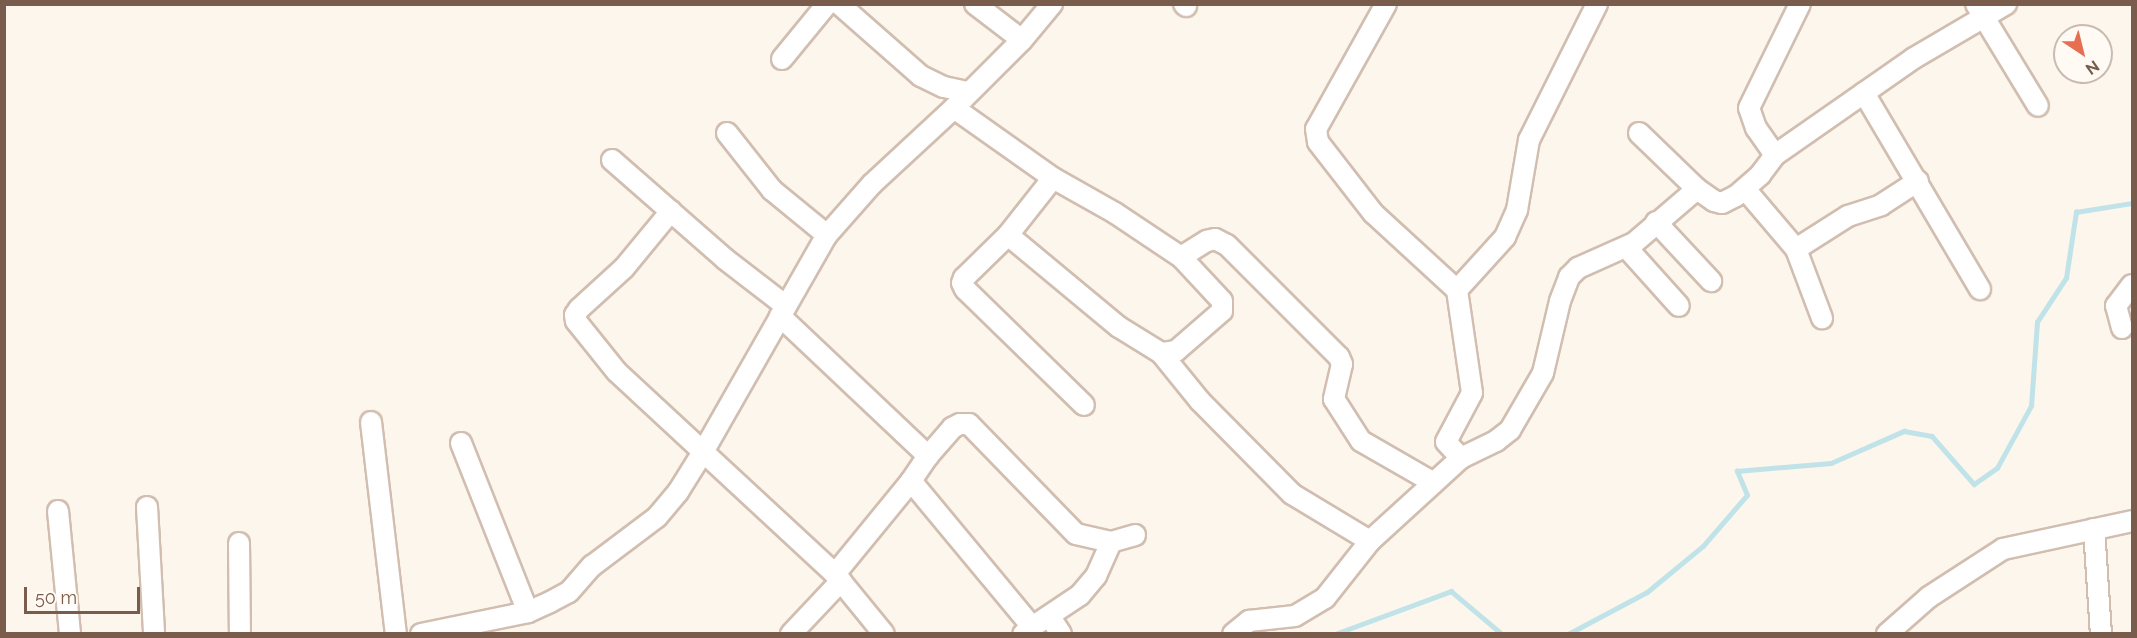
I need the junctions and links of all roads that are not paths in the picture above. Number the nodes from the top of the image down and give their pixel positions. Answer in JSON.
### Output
{"nodes":[{"id":1,"x":827,"y":4,"type":"edge"},
{"id":2,"x":839,"y":4,"type":"edge"},
{"id":3,"x":975,"y":4,"type":"edge"},
{"id":4,"x":1052,"y":4,"type":"edge"},
{"id":5,"x":1386,"y":4,"type":"edge"},
{"id":6,"x":1597,"y":4,"type":"edge"},
{"id":7,"x":1800,"y":4,"type":"edge"},
{"id":8,"x":2006,"y":4,"type":"edge"},
{"id":9,"x":1980,"y":12,"type":"edge"},
{"id":10,"x":1022,"y":40,"type":"junction"},
{"id":11,"x":782,"y":58,"type":"dead end"},
{"id":12,"x":968,"y":92,"type":"junction"},
{"id":13,"x":1864,"y":93,"type":"junction"},
{"id":14,"x":2038,"y":106,"type":"dead end"},
{"id":15,"x":954,"y":108,"type":"junction"},
{"id":16,"x":727,"y":133,"type":"dead end"},
{"id":17,"x":1639,"y":134,"type":"dead end"},
{"id":18,"x":1775,"y":155,"type":"junction"},
{"id":19,"x":612,"y":160,"type":"dead end"},
{"id":20,"x":1053,"y":178,"type":"junction"},
{"id":21,"x":1918,"y":181,"type":"junction"},
{"id":22,"x":1697,"y":189,"type":"junction"},
{"id":23,"x":1744,"y":189,"type":"junction"},
{"id":24,"x":671,"y":211,"type":"junction"},
{"id":25,"x":1656,"y":222,"type":"junction"},
{"id":26,"x":827,"y":234,"type":"junction"},
{"id":27,"x":1008,"y":236,"type":"junction"},
{"id":28,"x":1626,"y":247,"type":"junction"},
{"id":29,"x":1796,"y":249,"type":"junction"},
{"id":30,"x":1181,"y":257,"type":"junction"},
{"id":31,"x":1711,"y":281,"type":"dead end"},
{"id":32,"x":2133,"y":285,"type":"edge"},
{"id":33,"x":1980,"y":289,"type":"dead end"},
{"id":34,"x":1458,"y":290,"type":"junction"},
{"id":35,"x":1679,"y":306,"type":"dead end"},
{"id":36,"x":783,"y":311,"type":"junction"},
{"id":37,"x":1822,"y":318,"type":"dead end"},
{"id":38,"x":2122,"y":328,"type":"dead end"},
{"id":39,"x":1161,"y":353,"type":"junction"},
{"id":40,"x":1084,"y":405,"type":"dead end"},
{"id":41,"x":371,"y":422,"type":"dead end"},
{"id":42,"x":461,"y":443,"type":"dead end"},
{"id":43,"x":703,"y":452,"type":"junction"},
{"id":44,"x":928,"y":456,"type":"junction"},
{"id":45,"x":1461,"y":458,"type":"junction"},
{"id":46,"x":911,"y":481,"type":"junction"},
{"id":47,"x":1434,"y":483,"type":"junction"},
{"id":48,"x":147,"y":507,"type":"dead end"},
{"id":49,"x":58,"y":511,"type":"dead end"},
{"id":50,"x":2133,"y":521,"type":"edge"},
{"id":51,"x":2094,"y":529,"type":"junction"},
{"id":52,"x":1135,"y":535,"type":"dead end"},
{"id":53,"x":1370,"y":541,"type":"junction"},
{"id":54,"x":1111,"y":542,"type":"junction"},
{"id":55,"x":239,"y":543,"type":"dead end"},
{"id":56,"x":838,"y":578,"type":"junction"},
{"id":57,"x":528,"y":612,"type":"junction"},
{"id":58,"x":1050,"y":617,"type":"junction"},
{"id":59,"x":1027,"y":630,"type":"edge"},
{"id":60,"x":70,"y":633,"type":"edge"},
{"id":61,"x":154,"y":633,"type":"edge"},
{"id":62,"x":240,"y":633,"type":"edge"},
{"id":63,"x":396,"y":633,"type":"edge"},
{"id":64,"x":424,"y":633,"type":"edge"},
{"id":65,"x":791,"y":633,"type":"edge"},
{"id":66,"x":884,"y":633,"type":"edge"},
{"id":67,"x":1060,"y":633,"type":"edge"},
{"id":68,"x":1233,"y":633,"type":"edge"},
{"id":69,"x":1887,"y":633,"type":"edge"},
{"id":70,"x":2101,"y":633,"type":"edge"}],
"edges":[{"from":1,"to":11,"type":"street"},
{"from":2,"to":12,"type":"street"},
{"from":3,"to":10,"type":"street"},
{"from":4,"to":10,"type":"street"},
{"from":5,"to":34,"type":"street"},
{"from":6,"to":34,"type":"street"},
{"from":7,"to":18,"type":"street"},
{"from":8,"to":9,"type":"street"},
{"from":9,"to":13,"type":"street"},
{"from":9,"to":14,"type":"street"},
{"from":10,"to":12,"type":"street"},
{"from":12,"to":15,"type":"street"},
{"from":13,"to":18,"type":"street"},
{"from":13,"to":21,"type":"street"},
{"from":15,"to":20,"type":"street"},
{"from":15,"to":26,"type":"street"},
{"from":16,"to":26,"type":"street"},
{"from":17,"to":22,"type":"street"},
{"from":18,"to":23,"type":"street"},
{"from":19,"to":24,"type":"street"},
{"from":20,"to":27,"type":"street"},
{"from":20,"to":30,"type":"street"},
{"from":21,"to":29,"type":"street"},
{"from":21,"to":33,"type":"street"},
{"from":22,"to":23,"type":"street"},
{"from":22,"to":25,"type":"street"},
{"from":23,"to":29,"type":"street"},
{"from":24,"to":36,"type":"street"},
{"from":24,"to":43,"type":"street"},
{"from":25,"to":28,"type":"street"},
{"from":25,"to":31,"type":"street"},
{"from":26,"to":36,"type":"street"},
{"from":27,"to":39,"type":"street"},
{"from":27,"to":40,"type":"street"},
{"from":28,"to":35,"type":"street"},
{"from":28,"to":45,"type":"street"},
{"from":29,"to":37,"type":"street"},
{"from":30,"to":39,"type":"street"},
{"from":30,"to":47,"type":"street"},
{"from":32,"to":38,"type":"street"},
{"from":34,"to":45,"type":"street"},
{"from":36,"to":43,"type":"street"},
{"from":36,"to":44,"type":"street"},
{"from":39,"to":53,"type":"street"},
{"from":41,"to":63,"type":"street"},
{"from":42,"to":57,"type":"street"},
{"from":43,"to":56,"type":"street"},
{"from":43,"to":57,"type":"street"},
{"from":44,"to":46,"type":"street"},
{"from":44,"to":54,"type":"street"},
{"from":45,"to":47,"type":"street"},
{"from":46,"to":56,"type":"street"},
{"from":46,"to":59,"type":"street"},
{"from":47,"to":53,"type":"street"},
{"from":48,"to":61,"type":"street"},
{"from":49,"to":60,"type":"street"},
{"from":50,"to":51,"type":"street"},
{"from":51,"to":69,"type":"street"},
{"from":51,"to":70,"type":"street"},
{"from":52,"to":54,"type":"street"},
{"from":53,"to":68,"type":"street"},
{"from":54,"to":58,"type":"street"},
{"from":55,"to":62,"type":"street"},
{"from":56,"to":65,"type":"street"},
{"from":56,"to":66,"type":"street"},
{"from":57,"to":64,"type":"street"},
{"from":58,"to":59,"type":"street"},
{"from":58,"to":67,"type":"street"}]}
